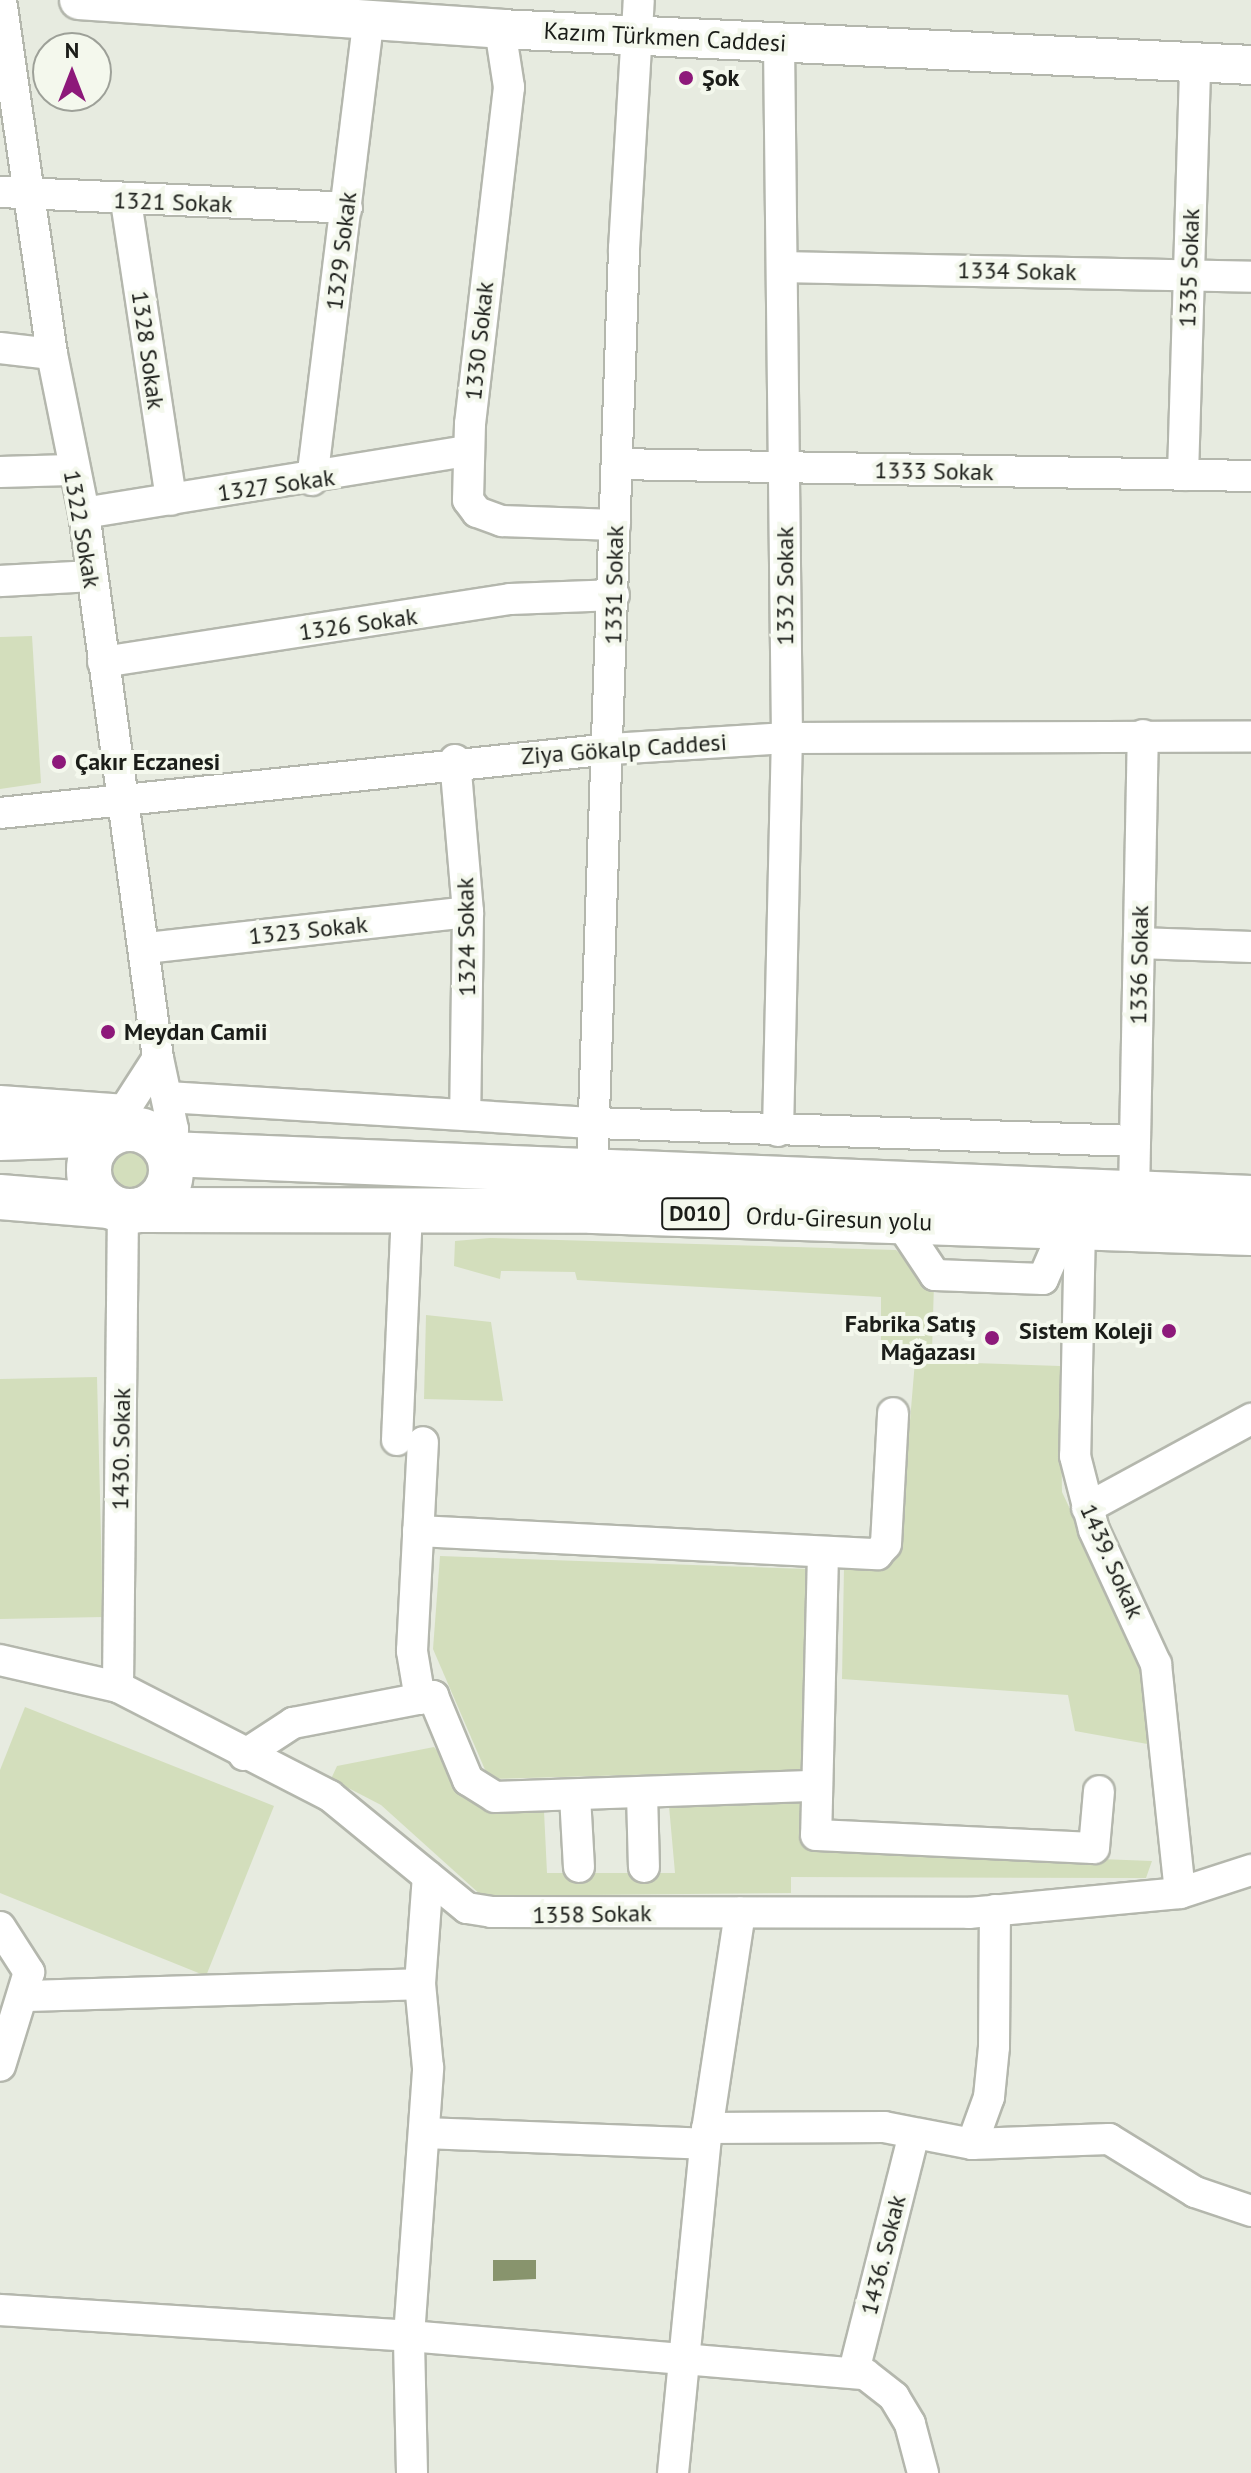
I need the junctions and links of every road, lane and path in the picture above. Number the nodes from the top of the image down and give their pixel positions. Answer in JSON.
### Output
{"nodes":[{"id":1,"x":1,"y":0,"type":"edge"},
{"id":2,"x":79,"y":0,"type":"edge"},
{"id":3,"x":637,"y":18,"type":"edge"},
{"id":4,"x":368,"y":21,"type":"junction"},
{"id":5,"x":500,"y":29,"type":"junction"},
{"id":6,"x":779,"y":42,"type":"junction"},
{"id":7,"x":1195,"y":61,"type":"junction"},
{"id":8,"x":1251,"y":65,"type":"edge"},
{"id":9,"x":0,"y":192,"type":"edge"},
{"id":10,"x":31,"y":194,"type":"junction"},
{"id":11,"x":126,"y":201,"type":"junction"},
{"id":12,"x":347,"y":208,"type":"junction"},
{"id":13,"x":783,"y":267,"type":"junction"},
{"id":14,"x":1188,"y":275,"type":"junction"},
{"id":15,"x":1251,"y":277,"type":"edge"},
{"id":16,"x":0,"y":348,"type":"edge"},
{"id":17,"x":52,"y":354,"type":"junction"},
{"id":18,"x":467,"y":451,"type":"junction"},
{"id":19,"x":617,"y":464,"type":"junction"},
{"id":20,"x":785,"y":469,"type":"junction"},
{"id":21,"x":71,"y":470,"type":"junction"},
{"id":22,"x":0,"y":472,"type":"edge"},
{"id":23,"x":1183,"y":475,"type":"junction"},
{"id":24,"x":1251,"y":476,"type":"edge"},
{"id":25,"x":312,"y":480,"type":"junction"},
{"id":26,"x":171,"y":500,"type":"junction"},
{"id":27,"x":84,"y":513,"type":"junction"},
{"id":28,"x":615,"y":525,"type":"junction"},
{"id":29,"x":92,"y":576,"type":"junction"},
{"id":30,"x":0,"y":581,"type":"edge"},
{"id":31,"x":614,"y":595,"type":"junction"},
{"id":32,"x":103,"y":662,"type":"junction"},
{"id":33,"x":1143,"y":735,"type":"junction"},
{"id":34,"x":1251,"y":736,"type":"edge"},
{"id":35,"x":787,"y":738,"type":"junction"},
{"id":36,"x":611,"y":749,"type":"junction"},
{"id":37,"x":455,"y":760,"type":"junction"},
{"id":38,"x":125,"y":798,"type":"junction"},
{"id":39,"x":0,"y":813,"type":"edge"},
{"id":40,"x":468,"y":912,"type":"junction"},
{"id":41,"x":1139,"y":943,"type":"junction"},
{"id":42,"x":1251,"y":947,"type":"edge"},
{"id":43,"x":147,"y":948,"type":"junction"},
{"id":44,"x":158,"y":1058,"type":"junction"},
{"id":45,"x":167,"y":1097,"type":"junction"},
{"id":46,"x":0,"y":1101,"type":"edge"},
{"id":47,"x":465,"y":1115,"type":"junction"},
{"id":48,"x":118,"y":1122,"type":"junction"},
{"id":49,"x":595,"y":1123,"type":"junction"},
{"id":50,"x":778,"y":1131,"type":"junction"},
{"id":51,"x":0,"y":1138,"type":"edge"},
{"id":52,"x":1134,"y":1141,"type":"junction"},
{"id":53,"x":169,"y":1154,"type":"junction"},
{"id":54,"x":592,"y":1171,"type":"junction"},
{"id":55,"x":1134,"y":1195,"type":"junction"},
{"id":56,"x":0,"y":1197,"type":"edge"},
{"id":57,"x":1251,"y":1198,"type":"edge"},
{"id":58,"x":124,"y":1209,"type":"junction"},
{"id":59,"x":407,"y":1211,"type":"junction"},
{"id":60,"x":1073,"y":1226,"type":"junction"},
{"id":61,"x":1251,"y":1233,"type":"edge"},
{"id":62,"x":893,"y":1413,"type":"dead end"},
{"id":63,"x":1251,"y":1419,"type":"edge"},
{"id":64,"x":1087,"y":1508,"type":"junction"},
{"id":65,"x":418,"y":1531,"type":"junction"},
{"id":66,"x":823,"y":1554,"type":"junction"},
{"id":67,"x":0,"y":1660,"type":"edge"},
{"id":68,"x":118,"y":1687,"type":"junction"},
{"id":69,"x":420,"y":1699,"type":"junction"},
{"id":70,"x":244,"y":1755,"type":"junction"},
{"id":71,"x":816,"y":1786,"type":"junction"},
{"id":72,"x":1099,"y":1791,"type":"dead end"},
{"id":73,"x":642,"y":1793,"type":"junction"},
{"id":74,"x":575,"y":1796,"type":"junction"},
{"id":75,"x":579,"y":1867,"type":"dead end"},
{"id":76,"x":644,"y":1867,"type":"dead end"},
{"id":77,"x":1251,"y":1870,"type":"edge"},
{"id":78,"x":428,"y":1876,"type":"junction"},
{"id":79,"x":1180,"y":1893,"type":"junction"},
{"id":80,"x":995,"y":1910,"type":"junction"},
{"id":81,"x":740,"y":1913,"type":"junction"},
{"id":82,"x":0,"y":1927,"type":"edge"},
{"id":83,"x":420,"y":1984,"type":"junction"},
{"id":84,"x":26,"y":1996,"type":"junction"},
{"id":85,"x":0,"y":2066,"type":"edge"},
{"id":86,"x":424,"y":2133,"type":"junction"},
{"id":87,"x":706,"y":2136,"type":"junction"},
{"id":88,"x":913,"y":2138,"type":"junction"},
{"id":89,"x":972,"y":2144,"type":"junction"},
{"id":90,"x":1251,"y":2211,"type":"edge"},
{"id":91,"x":0,"y":2310,"type":"edge"},
{"id":92,"x":409,"y":2336,"type":"junction"},
{"id":93,"x":683,"y":2354,"type":"junction"},
{"id":94,"x":854,"y":2371,"type":"junction"},
{"id":95,"x":412,"y":2473,"type":"edge"},
{"id":96,"x":673,"y":2473,"type":"edge"},
{"id":97,"x":923,"y":2473,"type":"edge"}],
"edges":[{"from":1,"to":10,"type":"street","name":"1322 Sokak"},
{"from":2,"to":4,"type":"main road","name":"Kazım Türkmen Caddesi"},
{"from":3,"to":5,"type":"main road","name":"Kazım Türkmen Caddesi"},
{"from":3,"to":6,"type":"main road","name":"Kazım Türkmen Caddesi"},
{"from":3,"to":19,"type":"street","name":"1331 Sokak"},
{"from":4,"to":5,"type":"main road","name":"Kazım Türkmen Caddesi"},
{"from":4,"to":12,"type":"street","name":"1329 Sokak"},
{"from":5,"to":18,"type":"street","name":"1330 Sokak"},
{"from":6,"to":7,"type":"main road","name":"Kazım Türkmen Caddesi"},
{"from":6,"to":13,"type":"street","name":"1332 Sokak"},
{"from":7,"to":8,"type":"main road","name":"Kazım Türkmen Caddesi"},
{"from":7,"to":14,"type":"street","name":"1335 Sokak"},
{"from":9,"to":10,"type":"street","name":"1321 Sokak"},
{"from":10,"to":11,"type":"street","name":"1321 Sokak"},
{"from":10,"to":17,"type":"street","name":"1322 Sokak"},
{"from":11,"to":12,"type":"street","name":"1321 Sokak"},
{"from":11,"to":26,"type":"street","name":"1328 Sokak"},
{"from":12,"to":25,"type":"street","name":"1329 Sokak"},
{"from":13,"to":14,"type":"street","name":"1334 Sokak"},
{"from":13,"to":20,"type":"street","name":"1332 Sokak"},
{"from":14,"to":15,"type":"street","name":"1334 Sokak"},
{"from":14,"to":23,"type":"street","name":"1335 Sokak"},
{"from":16,"to":17,"type":"street"},
{"from":17,"to":21,"type":"street","name":"1322 Sokak"},
{"from":18,"to":25,"type":"street","name":"1327 Sokak"},
{"from":18,"to":28,"type":"street","name":"1330 Sokak"},
{"from":19,"to":20,"type":"street","name":"1333 Sokak"},
{"from":19,"to":28,"type":"street","name":"1331 Sokak"},
{"from":20,"to":23,"type":"street","name":"1333 Sokak"},
{"from":20,"to":35,"type":"street","name":"1332 Sokak"},
{"from":21,"to":22,"type":"street"},
{"from":21,"to":27,"type":"street","name":"1322 Sokak"},
{"from":23,"to":24,"type":"street","name":"1333 Sokak"},
{"from":25,"to":26,"type":"street","name":"1327 Sokak"},
{"from":26,"to":27,"type":"street","name":"1327 Sokak"},
{"from":27,"to":29,"type":"street","name":"1322 Sokak"},
{"from":28,"to":31,"type":"street","name":"1331 Sokak"},
{"from":29,"to":30,"type":"street"},
{"from":29,"to":32,"type":"street","name":"1322 Sokak"},
{"from":31,"to":32,"type":"street","name":"1326 Sokak"},
{"from":31,"to":36,"type":"street","name":"1331 Sokak"},
{"from":32,"to":38,"type":"street","name":"1322 Sokak"},
{"from":33,"to":34,"type":"street","name":"Ziya Gökalp Caddesi"},
{"from":33,"to":35,"type":"street","name":"Ziya Gökalp Caddesi"},
{"from":33,"to":41,"type":"street","name":"1336 Sokak"},
{"from":35,"to":36,"type":"street","name":"Ziya Gökalp Caddesi"},
{"from":35,"to":50,"type":"street","name":"1332 Sokak"},
{"from":36,"to":37,"type":"street","name":"Ziya Gökalp Caddesi"},
{"from":36,"to":49,"type":"street","name":"1331 Sokak"},
{"from":37,"to":38,"type":"street","name":"Ziya Gökalp Caddesi"},
{"from":37,"to":40,"type":"street","name":"1324 Sokak"},
{"from":38,"to":39,"type":"street","name":"Ziya Gökalp Caddesi"},
{"from":38,"to":43,"type":"street","name":"1322 Sokak"},
{"from":40,"to":43,"type":"street","name":"1323 Sokak"},
{"from":40,"to":47,"type":"street","name":"1324 Sokak"},
{"from":41,"to":42,"type":"street"},
{"from":41,"to":52,"type":"street","name":"1336 Sokak"},
{"from":43,"to":44,"type":"street","name":"1322 Sokak"},
{"from":44,"to":45,"type":"street","name":"1322 Sokak"},
{"from":44,"to":48,"type":"street"},
{"from":45,"to":47,"type":"street"},
{"from":45,"to":53,"type":"street","name":"1322 Sokak"},
{"from":46,"to":48,"type":"street"},
{"from":47,"to":49,"type":"street"},
{"from":48,"to":51,"type":"highway"},
{"from":48,"to":53,"type":"highway"},
{"from":48,"to":58,"type":"highway"},
{"from":49,"to":50,"type":"street"},
{"from":49,"to":54,"type":"street","name":"1331 Sokak"},
{"from":50,"to":52,"type":"street"},
{"from":52,"to":55,"type":"street","name":"1336 Sokak"},
{"from":53,"to":54,"type":"highway","name":"Ordu-Giresun yolu","number":"D010"},
{"from":53,"to":58,"type":"highway"},
{"from":54,"to":55,"type":"highway","name":"Ordu-Giresun yolu","number":"D010"},
{"from":55,"to":57,"type":"highway","name":"Ordu-Giresun yolu","number":"D010"},
{"from":56,"to":58,"type":"highway","number":"D010"},
{"from":58,"to":59,"type":"highway","name":"Ordu-Giresun yolu","number":"D010"},
{"from":58,"to":68,"type":"street","name":"1430. Sokak"},
{"from":59,"to":60,"type":"highway","name":"Ordu-Giresun yolu","number":"D010"},
{"from":59,"to":65,"type":"street"},
{"from":60,"to":61,"type":"highway","name":"Ordu-Giresun yolu","number":"D010"},
{"from":60,"to":64,"type":"street","name":"1439. Sokak"},
{"from":62,"to":66,"type":"street"},
{"from":63,"to":64,"type":"street"},
{"from":64,"to":79,"type":"street","name":"1439. Sokak"},
{"from":65,"to":66,"type":"street"},
{"from":65,"to":69,"type":"street"},
{"from":66,"to":71,"type":"street"},
{"from":67,"to":68,"type":"street","name":"1358 Sokak"},
{"from":68,"to":70,"type":"street","name":"1358 Sokak"},
{"from":69,"to":70,"type":"street"},
{"from":69,"to":74,"type":"street"},
{"from":70,"to":78,"type":"street","name":"1358 Sokak"},
{"from":71,"to":72,"type":"street"},
{"from":71,"to":73,"type":"street"},
{"from":73,"to":74,"type":"street"},
{"from":73,"to":76,"type":"street"},
{"from":74,"to":75,"type":"street"},
{"from":77,"to":79,"type":"street","name":"1358 Sokak"},
{"from":78,"to":81,"type":"street","name":"1358 Sokak"},
{"from":78,"to":83,"type":"street"},
{"from":79,"to":80,"type":"street","name":"1358 Sokak"},
{"from":80,"to":81,"type":"street","name":"1358 Sokak"},
{"from":80,"to":89,"type":"street"},
{"from":81,"to":87,"type":"street"},
{"from":82,"to":84,"type":"street"},
{"from":83,"to":84,"type":"street"},
{"from":83,"to":86,"type":"street"},
{"from":84,"to":85,"type":"street"},
{"from":86,"to":87,"type":"street"},
{"from":86,"to":92,"type":"street"},
{"from":87,"to":88,"type":"street"},
{"from":87,"to":93,"type":"street"},
{"from":88,"to":89,"type":"street"},
{"from":88,"to":94,"type":"street","name":"1436. Sokak"},
{"from":89,"to":90,"type":"street"},
{"from":91,"to":92,"type":"street"},
{"from":92,"to":93,"type":"street"},
{"from":92,"to":95,"type":"street"},
{"from":93,"to":94,"type":"street"},
{"from":93,"to":96,"type":"street"},
{"from":94,"to":97,"type":"street"}]}
